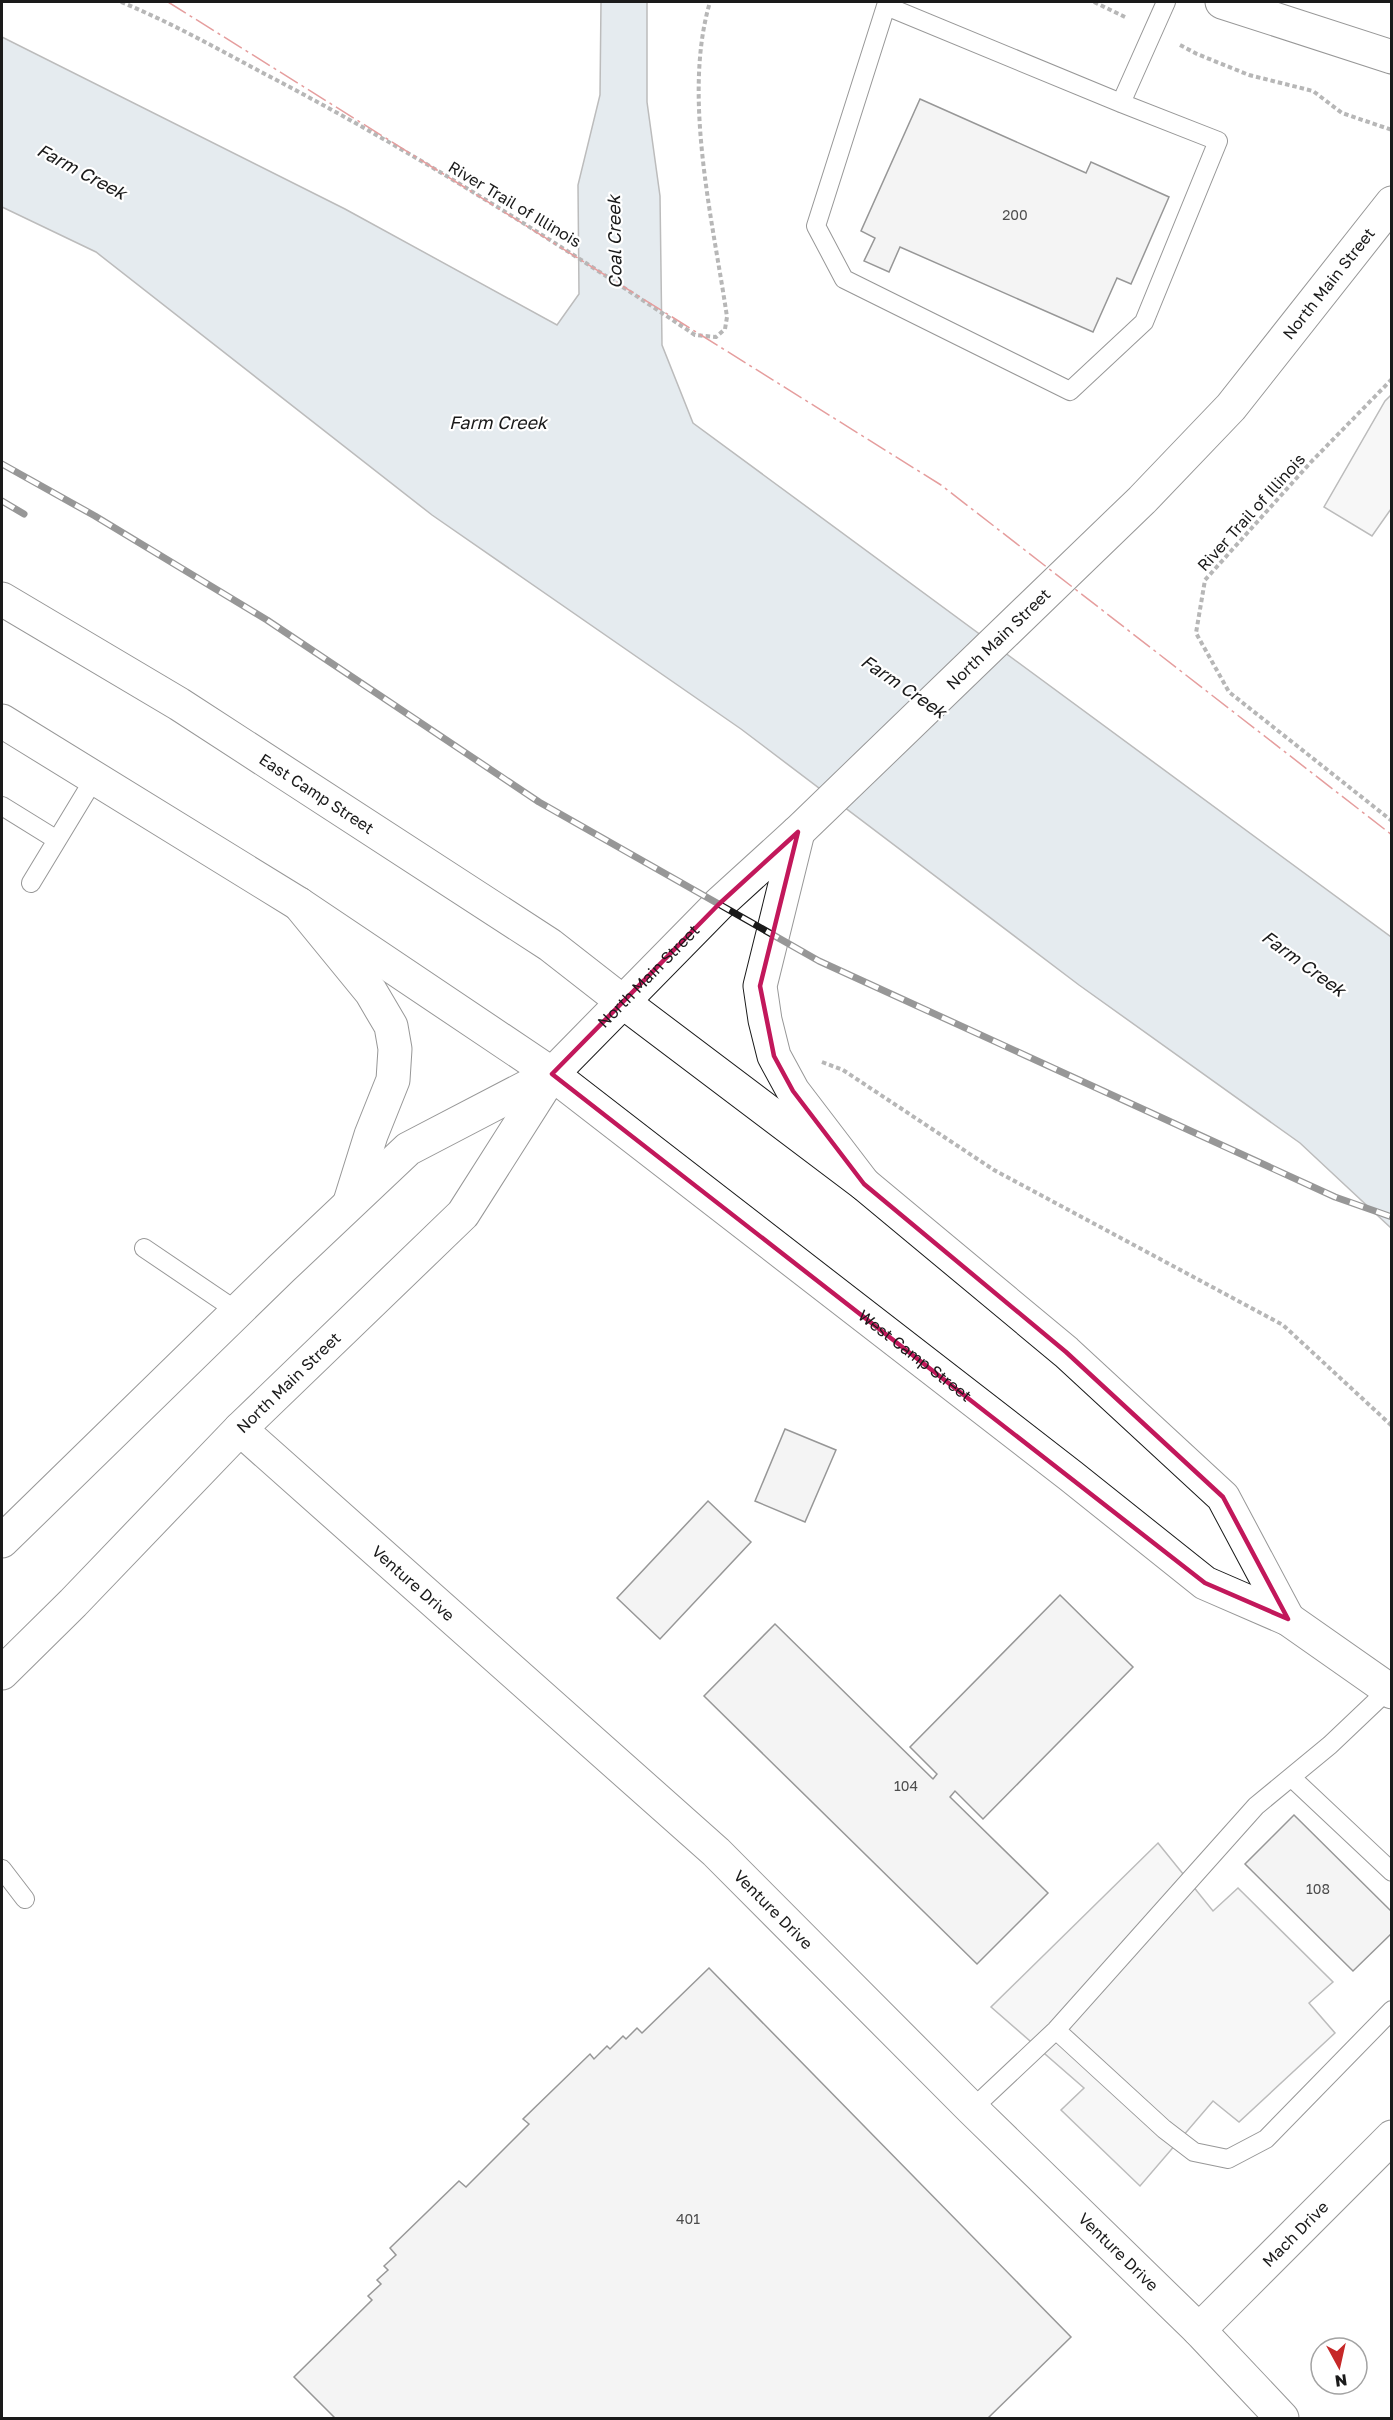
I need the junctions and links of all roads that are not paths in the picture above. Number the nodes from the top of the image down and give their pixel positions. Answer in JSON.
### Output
{"nodes":[{"id":1,"x":1166,"y":2,"type":"edge"},
{"id":2,"x":1222,"y":2,"type":"edge"},
{"id":3,"x":1392,"y":57,"type":"edge"},
{"id":4,"x":1121,"y":103,"type":"junction"},
{"id":5,"x":1392,"y":203,"type":"edge"},
{"id":6,"x":2,"y":599,"type":"edge"},
{"id":7,"x":2,"y":721,"type":"edge"},
{"id":8,"x":94,"y":779,"type":"junction"},
{"id":9,"x":2,"y":806,"type":"edge"},
{"id":10,"x":798,"y":832,"type":"junction"},
{"id":11,"x":57,"y":840,"type":"junction"},
{"id":12,"x":31,"y":883,"type":"dead end"},
{"id":13,"x":299,"y":904,"type":"junction"},
{"id":14,"x":623,"y":1002,"type":"junction"},
{"id":15,"x":552,"y":1074,"type":"junction"},
{"id":16,"x":864,"y":1184,"type":"junction"},
{"id":17,"x":350,"y":1204,"type":"junction"},
{"id":18,"x":144,"y":1248,"type":"dead end"},
{"id":19,"x":237,"y":1311,"type":"junction"},
{"id":20,"x":240,"y":1430,"type":"junction"},
{"id":21,"x":2,"y":1541,"type":"edge"},
{"id":22,"x":1288,"y":1619,"type":"junction"},
{"id":23,"x":2,"y":1673,"type":"edge"},
{"id":24,"x":1390,"y":1691,"type":"edge"},
{"id":25,"x":1292,"y":1778,"type":"junction"},
{"id":26,"x":2,"y":1869,"type":"edge"},
{"id":27,"x":1392,"y":1872,"type":"edge"},
{"id":28,"x":25,"y":1899,"type":"dead end"},
{"id":29,"x":1392,"y":2010,"type":"edge"},
{"id":30,"x":1056,"y":2030,"type":"junction"},
{"id":31,"x":972,"y":2109,"type":"junction"},
{"id":32,"x":1392,"y":2137,"type":"edge"},
{"id":33,"x":1199,"y":2330,"type":"junction"},
{"id":34,"x":1282,"y":2418,"type":"edge"}],
"edges":[{"from":1,"to":4,"type":"lane"},
{"from":2,"to":3,"type":"main road"},
{"from":4,"to":4,"type":"lane"},
{"from":5,"to":10,"type":"main road","name":"North Main Street"},
{"from":6,"to":14,"type":"main road","name":"East Camp Street"},
{"from":7,"to":8,"type":"main road"},
{"from":8,"to":11,"type":"lane"},
{"from":8,"to":13,"type":"main road"},
{"from":9,"to":11,"type":"lane"},
{"from":10,"to":14,"type":"main road","name":"North Main Street"},
{"from":10,"to":16,"type":"main road"},
{"from":11,"to":12,"type":"lane"},
{"from":13,"to":15,"type":"main road"},
{"from":13,"to":17,"type":"main road"},
{"from":14,"to":15,"type":"main road","name":"North Main Street"},
{"from":14,"to":16,"type":"main road","name":"West Camp Street"},
{"from":15,"to":17,"type":"main road","name":"North Main Street"},
{"from":15,"to":20,"type":"main road","name":"North Main Street"},
{"from":15,"to":22,"type":"main road","name":"West Camp Street"},
{"from":16,"to":22,"type":"main road","name":"West Camp Street"},
{"from":17,"to":19,"type":"main road","name":"North Main Street"},
{"from":18,"to":19,"type":"lane"},
{"from":19,"to":21,"type":"main road","name":"North Main Street"},
{"from":20,"to":23,"type":"main road","name":"North Main Street"},
{"from":20,"to":31,"type":"main road","name":"Venture Drive"},
{"from":22,"to":24,"type":"main road","name":"West Camp Street"},
{"from":24,"to":25,"type":"lane"},
{"from":25,"to":27,"type":"lane"},
{"from":25,"to":30,"type":"lane"},
{"from":26,"to":28,"type":"lane"},
{"from":29,"to":30,"type":"lane"},
{"from":30,"to":31,"type":"lane"},
{"from":31,"to":33,"type":"main road","name":"Venture Drive"},
{"from":32,"to":33,"type":"main road","name":"Mach Drive"},
{"from":33,"to":34,"type":"main road","name":"Venture Drive"}]}
